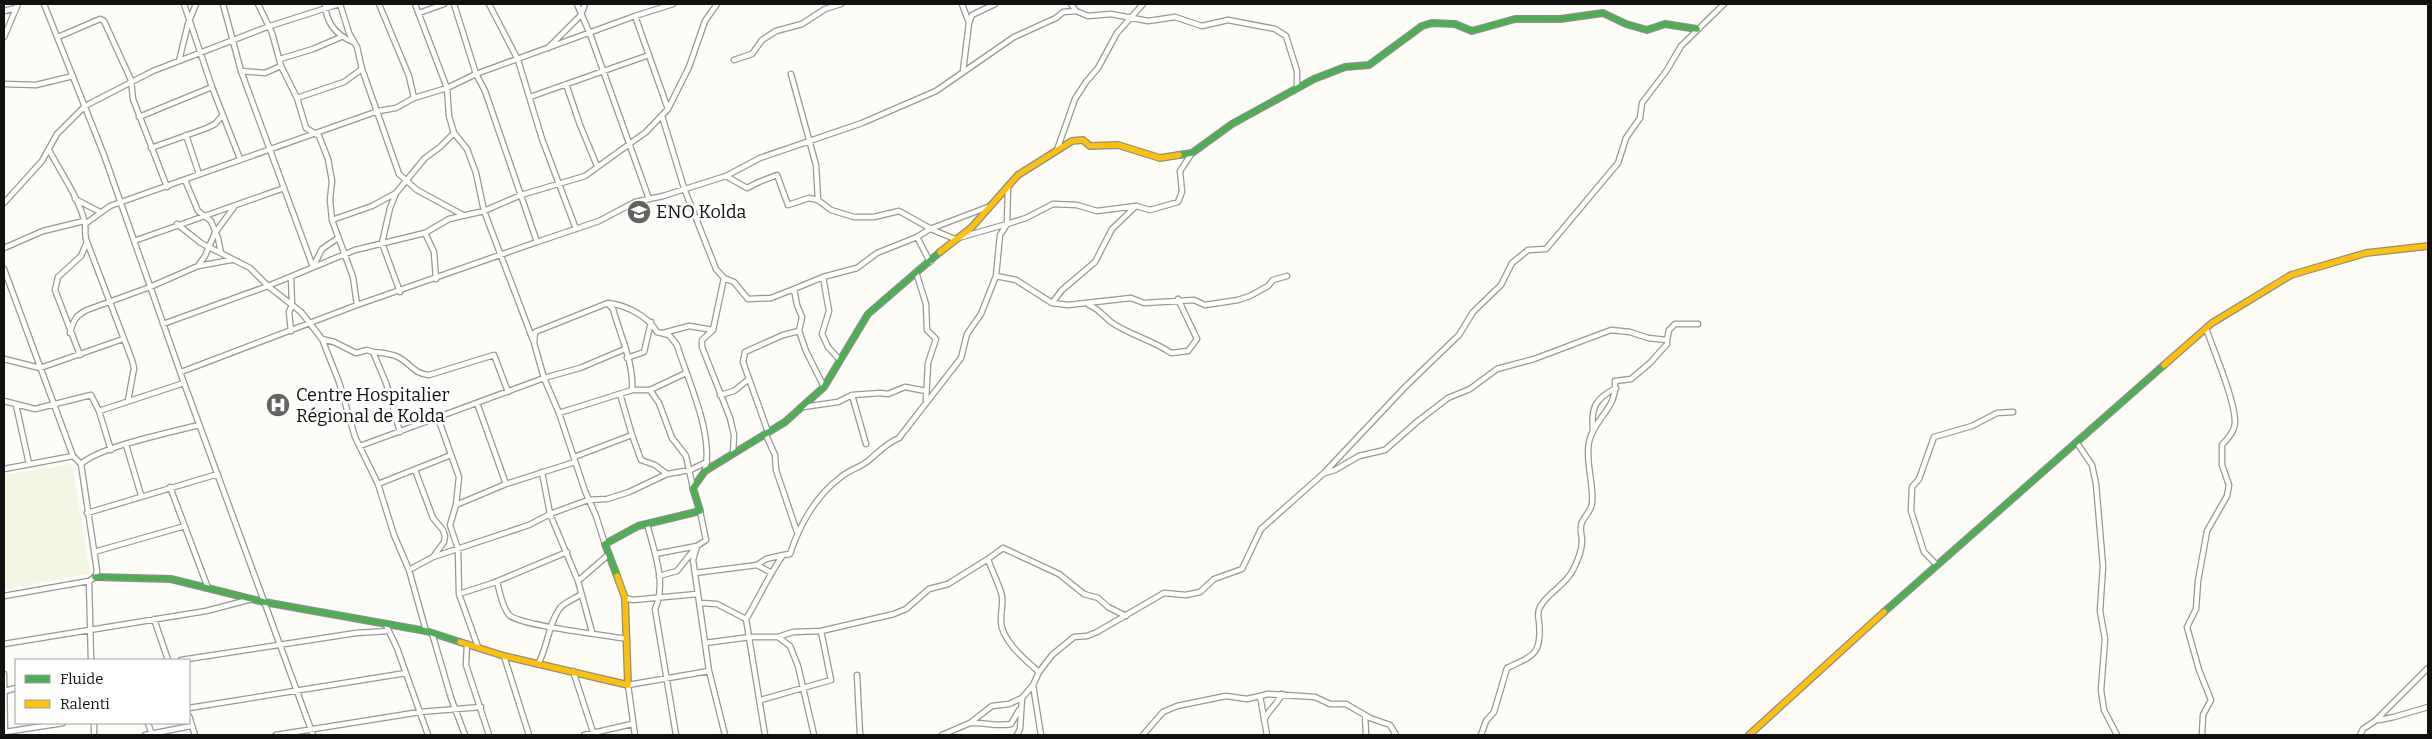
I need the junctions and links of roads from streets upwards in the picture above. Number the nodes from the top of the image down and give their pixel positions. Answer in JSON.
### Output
{"nodes":[{"id":1,"x":51,"y":4,"type":"edge"},
{"id":2,"x":184,"y":4,"type":"edge"},
{"id":3,"x":196,"y":4,"type":"edge"},
{"id":4,"x":223,"y":4,"type":"edge"},
{"id":5,"x":258,"y":4,"type":"edge"},
{"id":6,"x":325,"y":4,"type":"edge"},
{"id":7,"x":339,"y":4,"type":"edge"},
{"id":8,"x":379,"y":4,"type":"edge"},
{"id":9,"x":415,"y":4,"type":"edge"},
{"id":10,"x":444,"y":4,"type":"edge"},
{"id":11,"x":454,"y":4,"type":"edge"},
{"id":12,"x":489,"y":4,"type":"edge"},
{"id":13,"x":578,"y":4,"type":"edge"},
{"id":14,"x":585,"y":4,"type":"edge"},
{"id":15,"x":673,"y":4,"type":"edge"},
{"id":16,"x":717,"y":4,"type":"edge"},
{"id":17,"x":840,"y":4,"type":"edge"},
{"id":18,"x":962,"y":4,"type":"edge"},
{"id":19,"x":984,"y":4,"type":"edge"},
{"id":20,"x":995,"y":4,"type":"edge"},
{"id":21,"x":1143,"y":4,"type":"edge"},
{"id":22,"x":1724,"y":4,"type":"edge"},
{"id":23,"x":44,"y":5,"type":"edge"},
{"id":24,"x":1071,"y":5,"type":"edge"},
{"id":25,"x":17,"y":6,"type":"edge"},
{"id":26,"x":325,"y":10,"type":"junction"},
{"id":27,"x":4,"y":11,"type":"edge"},
{"id":28,"x":1076,"y":11,"type":"junction"},
{"id":29,"x":978,"y":12,"type":"junction"},
{"id":30,"x":1063,"y":12,"type":"junction"},
{"id":31,"x":419,"y":13,"type":"junction"},
{"id":32,"x":581,"y":15,"type":"junction"},
{"id":33,"x":635,"y":16,"type":"junction"},
{"id":34,"x":1133,"y":17,"type":"junction"},
{"id":35,"x":190,"y":18,"type":"junction"},
{"id":36,"x":969,"y":23,"type":"junction"},
{"id":37,"x":267,"y":27,"type":"junction"},
{"id":38,"x":1697,"y":29,"type":"junction"},
{"id":39,"x":590,"y":34,"type":"junction"},
{"id":40,"x":4,"y":37,"type":"edge"},
{"id":41,"x":58,"y":37,"type":"junction"},
{"id":42,"x":341,"y":37,"type":"junction"},
{"id":43,"x":233,"y":40,"type":"junction"},
{"id":44,"x":354,"y":42,"type":"junction"},
{"id":45,"x":547,"y":50,"type":"junction"},
{"id":46,"x":201,"y":54,"type":"junction"},
{"id":47,"x":649,"y":55,"type":"junction"},
{"id":48,"x":280,"y":59,"type":"junction"},
{"id":49,"x":518,"y":60,"type":"junction"},
{"id":50,"x":734,"y":60,"type":"dead end"},
{"id":51,"x":179,"y":61,"type":"junction"},
{"id":52,"x":281,"y":66,"type":"junction"},
{"id":53,"x":362,"y":69,"type":"junction"},
{"id":54,"x":241,"y":71,"type":"junction"},
{"id":55,"x":602,"y":71,"type":"junction"},
{"id":56,"x":963,"y":71,"type":"junction"},
{"id":57,"x":476,"y":74,"type":"junction"},
{"id":58,"x":791,"y":74,"type":"dead end"},
{"id":59,"x":73,"y":76,"type":"junction"},
{"id":60,"x":131,"y":80,"type":"junction"},
{"id":61,"x":4,"y":84,"type":"edge"},
{"id":62,"x":566,"y":84,"type":"junction"},
{"id":63,"x":212,"y":87,"type":"junction"},
{"id":64,"x":448,"y":88,"type":"junction"},
{"id":65,"x":1297,"y":88,"type":"junction"},
{"id":66,"x":530,"y":97,"type":"junction"},
{"id":67,"x":297,"y":98,"type":"junction"},
{"id":68,"x":414,"y":98,"type":"junction"},
{"id":69,"x":85,"y":106,"type":"junction"},
{"id":70,"x":668,"y":109,"type":"junction"},
{"id":71,"x":378,"y":111,"type":"junction"},
{"id":72,"x":223,"y":115,"type":"junction"},
{"id":73,"x":662,"y":116,"type":"junction"},
{"id":74,"x":139,"y":117,"type":"junction"},
{"id":75,"x":454,"y":132,"type":"junction"},
{"id":76,"x":315,"y":134,"type":"junction"},
{"id":77,"x":186,"y":135,"type":"junction"},
{"id":78,"x":810,"y":143,"type":"junction"},
{"id":79,"x":628,"y":145,"type":"junction"},
{"id":80,"x":151,"y":148,"type":"junction"},
{"id":81,"x":271,"y":149,"type":"junction"},
{"id":82,"x":49,"y":150,"type":"junction"},
{"id":83,"x":1056,"y":152,"type":"junction"},
{"id":84,"x":1192,"y":153,"type":"junction"},
{"id":85,"x":240,"y":159,"type":"junction"},
{"id":86,"x":597,"y":166,"type":"junction"},
{"id":87,"x":199,"y":174,"type":"junction"},
{"id":88,"x":726,"y":176,"type":"junction"},
{"id":89,"x":185,"y":180,"type":"junction"},
{"id":90,"x":407,"y":182,"type":"junction"},
{"id":91,"x":559,"y":182,"type":"junction"},
{"id":92,"x":1008,"y":185,"type":"junction"},
{"id":93,"x":167,"y":186,"type":"junction"},
{"id":94,"x":284,"y":188,"type":"junction"},
{"id":95,"x":684,"y":188,"type":"junction"},
{"id":96,"x":396,"y":194,"type":"junction"},
{"id":97,"x":520,"y":195,"type":"junction"},
{"id":98,"x":76,"y":199,"type":"junction"},
{"id":99,"x":649,"y":200,"type":"junction"},
{"id":100,"x":818,"y":200,"type":"junction"},
{"id":101,"x":120,"y":202,"type":"junction"},
{"id":102,"x":4,"y":203,"type":"edge"},
{"id":103,"x":235,"y":206,"type":"junction"},
{"id":104,"x":1136,"y":206,"type":"junction"},
{"id":105,"x":988,"y":207,"type":"junction"},
{"id":106,"x":484,"y":211,"type":"junction"},
{"id":107,"x":100,"y":212,"type":"junction"},
{"id":108,"x":464,"y":215,"type":"junction"},
{"id":109,"x":206,"y":217,"type":"junction"},
{"id":110,"x":332,"y":220,"type":"junction"},
{"id":111,"x":85,"y":223,"type":"junction"},
{"id":112,"x":177,"y":224,"type":"junction"},
{"id":113,"x":1007,"y":224,"type":"junction"},
{"id":114,"x":576,"y":229,"type":"junction"},
{"id":115,"x":930,"y":229,"type":"junction"},
{"id":116,"x":216,"y":232,"type":"junction"},
{"id":117,"x":426,"y":233,"type":"junction"},
{"id":118,"x":917,"y":237,"type":"junction"},
{"id":119,"x":338,"y":238,"type":"junction"},
{"id":120,"x":955,"y":239,"type":"junction"},
{"id":121,"x":134,"y":241,"type":"junction"},
{"id":122,"x":86,"y":242,"type":"junction"},
{"id":123,"x":537,"y":242,"type":"junction"},
{"id":124,"x":382,"y":243,"type":"junction"},
{"id":125,"x":2428,"y":246,"type":"edge"},
{"id":126,"x":208,"y":247,"type":"junction"},
{"id":127,"x":4,"y":248,"type":"edge"},
{"id":128,"x":221,"y":252,"type":"junction"},
{"id":129,"x":346,"y":254,"type":"junction"},
{"id":130,"x":501,"y":257,"type":"junction"},
{"id":131,"x":231,"y":260,"type":"junction"},
{"id":132,"x":930,"y":262,"type":"junction"},
{"id":133,"x":198,"y":266,"type":"junction"},
{"id":134,"x":313,"y":266,"type":"junction"},
{"id":135,"x":4,"y":269,"type":"edge"},
{"id":136,"x":916,"y":272,"type":"junction"},
{"id":137,"x":996,"y":276,"type":"junction"},
{"id":138,"x":1287,"y":276,"type":"dead end"},
{"id":139,"x":291,"y":277,"type":"junction"},
{"id":140,"x":823,"y":277,"type":"junction"},
{"id":141,"x":724,"y":278,"type":"junction"},
{"id":142,"x":436,"y":279,"type":"junction"},
{"id":143,"x":268,"y":286,"type":"junction"},
{"id":144,"x":150,"y":287,"type":"junction"},
{"id":145,"x":794,"y":289,"type":"junction"},
{"id":146,"x":400,"y":292,"type":"junction"},
{"id":147,"x":1178,"y":299,"type":"junction"},
{"id":148,"x":111,"y":302,"type":"junction"},
{"id":149,"x":608,"y":303,"type":"junction"},
{"id":150,"x":1052,"y":303,"type":"junction"},
{"id":151,"x":1088,"y":304,"type":"junction"},
{"id":152,"x":292,"y":305,"type":"junction"},
{"id":153,"x":357,"y":306,"type":"junction"},
{"id":154,"x":651,"y":321,"type":"junction"},
{"id":155,"x":163,"y":324,"type":"junction"},
{"id":156,"x":311,"y":324,"type":"junction"},
{"id":157,"x":1698,"y":324,"type":"dead end"},
{"id":158,"x":2206,"y":328,"type":"junction"},
{"id":159,"x":713,"y":330,"type":"junction"},
{"id":160,"x":799,"y":331,"type":"junction"},
{"id":161,"x":291,"y":332,"type":"junction"},
{"id":162,"x":70,"y":333,"type":"junction"},
{"id":163,"x":663,"y":333,"type":"junction"},
{"id":164,"x":124,"y":338,"type":"junction"},
{"id":165,"x":322,"y":339,"type":"junction"},
{"id":166,"x":1667,"y":340,"type":"junction"},
{"id":167,"x":534,"y":342,"type":"junction"},
{"id":168,"x":625,"y":349,"type":"junction"},
{"id":169,"x":373,"y":352,"type":"junction"},
{"id":170,"x":80,"y":355,"type":"junction"},
{"id":171,"x":627,"y":358,"type":"junction"},
{"id":172,"x":4,"y":359,"type":"edge"},
{"id":173,"x":839,"y":359,"type":"junction"},
{"id":174,"x":40,"y":368,"type":"junction"},
{"id":175,"x":181,"y":372,"type":"junction"},
{"id":176,"x":686,"y":373,"type":"junction"},
{"id":177,"x":544,"y":378,"type":"junction"},
{"id":178,"x":749,"y":379,"type":"junction"},
{"id":179,"x":184,"y":383,"type":"junction"},
{"id":180,"x":824,"y":387,"type":"junction"},
{"id":181,"x":1616,"y":388,"type":"junction"},
{"id":182,"x":632,"y":390,"type":"junction"},
{"id":183,"x":650,"y":390,"type":"junction"},
{"id":184,"x":926,"y":391,"type":"junction"},
{"id":185,"x":508,"y":392,"type":"junction"},
{"id":186,"x":620,"y":394,"type":"junction"},
{"id":187,"x":720,"y":395,"type":"junction"},
{"id":188,"x":852,"y":396,"type":"junction"},
{"id":189,"x":4,"y":401,"type":"edge"},
{"id":190,"x":128,"y":401,"type":"junction"},
{"id":191,"x":926,"y":401,"type":"junction"},
{"id":192,"x":477,"y":403,"type":"junction"},
{"id":193,"x":16,"y":404,"type":"junction"},
{"id":194,"x":54,"y":406,"type":"junction"},
{"id":195,"x":803,"y":407,"type":"junction"},
{"id":196,"x":99,"y":411,"type":"junction"},
{"id":197,"x":2013,"y":412,"type":"dead end"},
{"id":198,"x":559,"y":413,"type":"junction"},
{"id":199,"x":438,"y":418,"type":"junction"},
{"id":200,"x":199,"y":425,"type":"junction"},
{"id":201,"x":400,"y":432,"type":"junction"},
{"id":202,"x":1593,"y":432,"type":"junction"},
{"id":203,"x":767,"y":433,"type":"junction"},
{"id":204,"x":632,"y":435,"type":"junction"},
{"id":205,"x":2077,"y":443,"type":"junction"},
{"id":206,"x":866,"y":444,"type":"dead end"},
{"id":207,"x":126,"y":445,"type":"junction"},
{"id":208,"x":360,"y":446,"type":"junction"},
{"id":209,"x":111,"y":450,"type":"junction"},
{"id":210,"x":733,"y":453,"type":"junction"},
{"id":211,"x":451,"y":455,"type":"junction"},
{"id":212,"x":73,"y":456,"type":"junction"},
{"id":213,"x":574,"y":459,"type":"junction"},
{"id":214,"x":707,"y":462,"type":"junction"},
{"id":215,"x":29,"y":464,"type":"junction"},
{"id":216,"x":81,"y":464,"type":"junction"},
{"id":217,"x":4,"y":469,"type":"edge"},
{"id":218,"x":415,"y":470,"type":"junction"},
{"id":219,"x":690,"y":470,"type":"junction"},
{"id":220,"x":705,"y":471,"type":"junction"},
{"id":221,"x":542,"y":472,"type":"junction"},
{"id":222,"x":1324,"y":473,"type":"junction"},
{"id":223,"x":218,"y":474,"type":"junction"},
{"id":224,"x":667,"y":474,"type":"junction"},
{"id":225,"x":378,"y":484,"type":"junction"},
{"id":226,"x":506,"y":484,"type":"junction"},
{"id":227,"x":170,"y":487,"type":"junction"},
{"id":228,"x":693,"y":488,"type":"junction"},
{"id":229,"x":141,"y":495,"type":"junction"},
{"id":230,"x":588,"y":500,"type":"junction"},
{"id":231,"x":456,"y":505,"type":"junction"},
{"id":232,"x":700,"y":511,"type":"junction"},
{"id":233,"x":87,"y":513,"type":"junction"},
{"id":234,"x":550,"y":514,"type":"junction"},
{"id":235,"x":647,"y":524,"type":"junction"},
{"id":236,"x":185,"y":526,"type":"junction"},
{"id":237,"x":798,"y":532,"type":"junction"},
{"id":238,"x":605,"y":544,"type":"junction"},
{"id":239,"x":697,"y":546,"type":"junction"},
{"id":240,"x":458,"y":549,"type":"junction"},
{"id":241,"x":94,"y":552,"type":"junction"},
{"id":242,"x":567,"y":552,"type":"junction"},
{"id":243,"x":655,"y":554,"type":"junction"},
{"id":244,"x":608,"y":556,"type":"junction"},
{"id":245,"x":783,"y":556,"type":"junction"},
{"id":246,"x":434,"y":557,"type":"junction"},
{"id":247,"x":988,"y":559,"type":"junction"},
{"id":248,"x":757,"y":565,"type":"junction"},
{"id":249,"x":1937,"y":565,"type":"junction"},
{"id":250,"x":409,"y":570,"type":"junction"},
{"id":251,"x":770,"y":572,"type":"junction"},
{"id":252,"x":695,"y":573,"type":"junction"},
{"id":253,"x":659,"y":576,"type":"junction"},
{"id":254,"x":95,"y":577,"type":"junction"},
{"id":255,"x":89,"y":581,"type":"junction"},
{"id":256,"x":578,"y":581,"type":"junction"},
{"id":257,"x":497,"y":582,"type":"junction"},
{"id":258,"x":208,"y":588,"type":"junction"},
{"id":259,"x":459,"y":594,"type":"junction"},
{"id":260,"x":697,"y":594,"type":"junction"},
{"id":261,"x":580,"y":595,"type":"junction"},
{"id":262,"x":4,"y":596,"type":"edge"},
{"id":263,"x":625,"y":598,"type":"junction"},
{"id":264,"x":660,"y":598,"type":"junction"},
{"id":265,"x":254,"y":599,"type":"junction"},
{"id":266,"x":264,"y":602,"type":"junction"},
{"id":267,"x":700,"y":603,"type":"junction"},
{"id":268,"x":1126,"y":616,"type":"junction"},
{"id":269,"x":154,"y":619,"type":"junction"},
{"id":270,"x":746,"y":619,"type":"junction"},
{"id":271,"x":388,"y":628,"type":"junction"},
{"id":272,"x":551,"y":628,"type":"junction"},
{"id":273,"x":90,"y":630,"type":"junction"},
{"id":274,"x":821,"y":631,"type":"junction"},
{"id":275,"x":429,"y":632,"type":"junction"},
{"id":276,"x":592,"y":632,"type":"junction"},
{"id":277,"x":750,"y":637,"type":"junction"},
{"id":278,"x":778,"y":637,"type":"junction"},
{"id":279,"x":627,"y":639,"type":"junction"},
{"id":280,"x":705,"y":643,"type":"junction"},
{"id":281,"x":4,"y":644,"type":"edge"},
{"id":282,"x":467,"y":644,"type":"junction"},
{"id":283,"x":281,"y":645,"type":"junction"},
{"id":284,"x":478,"y":648,"type":"junction"},
{"id":285,"x":504,"y":656,"type":"junction"},
{"id":286,"x":91,"y":659,"type":"edge"},
{"id":287,"x":168,"y":659,"type":"edge"},
{"id":288,"x":188,"y":659,"type":"edge"},
{"id":289,"x":538,"y":664,"type":"junction"},
{"id":290,"x":2428,"y":668,"type":"edge"},
{"id":291,"x":573,"y":671,"type":"junction"},
{"id":292,"x":709,"y":671,"type":"junction"},
{"id":293,"x":1039,"y":672,"type":"junction"},
{"id":294,"x":406,"y":673,"type":"junction"},
{"id":295,"x":4,"y":674,"type":"edge"},
{"id":296,"x":856,"y":675,"type":"dead end"},
{"id":297,"x":667,"y":679,"type":"junction"},
{"id":298,"x":628,"y":685,"type":"junction"},
{"id":299,"x":1033,"y":685,"type":"junction"},
{"id":300,"x":297,"y":689,"type":"junction"},
{"id":301,"x":803,"y":689,"type":"junction"},
{"id":302,"x":4,"y":690,"type":"edge"},
{"id":303,"x":1282,"y":694,"type":"junction"},
{"id":304,"x":1260,"y":696,"type":"junction"},
{"id":305,"x":1022,"y":698,"type":"junction"},
{"id":306,"x":761,"y":700,"type":"junction"},
{"id":307,"x":2428,"y":706,"type":"edge"},
{"id":308,"x":481,"y":707,"type":"junction"},
{"id":309,"x":190,"y":708,"type":"edge"},
{"id":310,"x":1019,"y":709,"type":"junction"},
{"id":311,"x":455,"y":710,"type":"junction"},
{"id":312,"x":420,"y":712,"type":"junction"},
{"id":313,"x":1365,"y":715,"type":"junction"},
{"id":314,"x":190,"y":721,"type":"edge"},
{"id":315,"x":1264,"y":721,"type":"junction"},
{"id":316,"x":2375,"y":721,"type":"junction"},
{"id":317,"x":970,"y":723,"type":"junction"},
{"id":318,"x":58,"y":724,"type":"edge"},
{"id":319,"x":632,"y":724,"type":"junction"},
{"id":320,"x":191,"y":726,"type":"junction"},
{"id":321,"x":312,"y":732,"type":"edge"},
{"id":322,"x":5,"y":734,"type":"edge"},
{"id":323,"x":145,"y":735,"type":"edge"},
{"id":324,"x":152,"y":735,"type":"edge"},
{"id":325,"x":195,"y":735,"type":"edge"},
{"id":326,"x":276,"y":735,"type":"edge"},
{"id":327,"x":428,"y":735,"type":"edge"},
{"id":328,"x":465,"y":735,"type":"edge"},
{"id":329,"x":490,"y":735,"type":"edge"},
{"id":330,"x":528,"y":735,"type":"edge"},
{"id":331,"x":584,"y":735,"type":"edge"},
{"id":332,"x":594,"y":735,"type":"edge"},
{"id":333,"x":635,"y":735,"type":"edge"},
{"id":334,"x":676,"y":735,"type":"edge"},
{"id":335,"x":725,"y":735,"type":"edge"},
{"id":336,"x":765,"y":735,"type":"edge"},
{"id":337,"x":814,"y":735,"type":"edge"},
{"id":338,"x":856,"y":735,"type":"edge"},
{"id":339,"x":860,"y":735,"type":"edge"},
{"id":340,"x":942,"y":735,"type":"edge"},
{"id":341,"x":1017,"y":735,"type":"edge"},
{"id":342,"x":1041,"y":735,"type":"edge"},
{"id":343,"x":1143,"y":735,"type":"edge"},
{"id":344,"x":1267,"y":735,"type":"edge"},
{"id":345,"x":1366,"y":735,"type":"edge"},
{"id":346,"x":1396,"y":735,"type":"edge"},
{"id":347,"x":1481,"y":735,"type":"edge"},
{"id":348,"x":1749,"y":735,"type":"edge"},
{"id":349,"x":2117,"y":735,"type":"edge"},
{"id":350,"x":2202,"y":735,"type":"edge"},
{"id":351,"x":2360,"y":735,"type":"edge"}],
"edges":[{"from":1,"to":23,"type":"street"},
{"from":2,"to":35,"type":"street"},
{"from":3,"to":35,"type":"street"},
{"from":4,"to":43,"type":"street"},
{"from":5,"to":37,"type":"street"},
{"from":6,"to":26,"type":"street"},
{"from":7,"to":26,"type":"street"},
{"from":7,"to":44,"type":"street"},
{"from":8,"to":68,"type":"street"},
{"from":9,"to":31,"type":"street"},
{"from":10,"to":31,"type":"street"},
{"from":11,"to":57,"type":"street"},
{"from":12,"to":49,"type":"street"},
{"from":13,"to":32,"type":"street"},
{"from":14,"to":32,"type":"street"},
{"from":15,"to":33,"type":"street"},
{"from":16,"to":70,"type":"street"},
{"from":17,"to":50,"type":"street"},
{"from":18,"to":36,"type":"street"},
{"from":19,"to":29,"type":"street"},
{"from":20,"to":29,"type":"street"},
{"from":21,"to":34,"type":"street"},
{"from":22,"to":38,"type":"street"},
{"from":23,"to":41,"type":"street"},
{"from":24,"to":28,"type":"street"},
{"from":24,"to":30,"type":"street"},
{"from":25,"to":27,"type":"street"},
{"from":25,"to":40,"type":"street"},
{"from":26,"to":37,"type":"street"},
{"from":26,"to":42,"type":"street"},
{"from":28,"to":30,"type":"street"},
{"from":28,"to":34,"type":"street"},
{"from":29,"to":36,"type":"street"},
{"from":30,"to":56,"type":"street"},
{"from":31,"to":64,"type":"street"},
{"from":32,"to":39,"type":"street"},
{"from":32,"to":45,"type":"street"},
{"from":33,"to":39,"type":"street"},
{"from":33,"to":47,"type":"street"},
{"from":34,"to":65,"type":"street"},
{"from":34,"to":83,"type":"street"},
{"from":35,"to":46,"type":"street"},
{"from":35,"to":51,"type":"street"},
{"from":36,"to":56,"type":"street"},
{"from":37,"to":43,"type":"street"},
{"from":37,"to":48,"type":"street"},
{"from":38,"to":65,"type":"street"},
{"from":38,"to":222,"type":"street"},
{"from":39,"to":45,"type":"street"},
{"from":39,"to":55,"type":"street"},
{"from":41,"to":59,"type":"street"},
{"from":41,"to":60,"type":"street"},
{"from":42,"to":44,"type":"street"},
{"from":42,"to":48,"type":"street"},
{"from":43,"to":46,"type":"street"},
{"from":43,"to":54,"type":"street"},
{"from":44,"to":53,"type":"street"},
{"from":45,"to":49,"type":"street"},
{"from":46,"to":51,"type":"street"},
{"from":46,"to":63,"type":"street"},
{"from":47,"to":55,"type":"street"},
{"from":47,"to":70,"type":"street"},
{"from":48,"to":52,"type":"street"},
{"from":49,"to":57,"type":"street"},
{"from":49,"to":66,"type":"street"},
{"from":51,"to":60,"type":"street"},
{"from":52,"to":54,"type":"street"},
{"from":52,"to":67,"type":"street"},
{"from":53,"to":67,"type":"street"},
{"from":53,"to":71,"type":"street"},
{"from":54,"to":81,"type":"street"},
{"from":55,"to":62,"type":"street"},
{"from":55,"to":79,"type":"street"},
{"from":56,"to":78,"type":"street"},
{"from":57,"to":64,"type":"street"},
{"from":57,"to":97,"type":"street"},
{"from":58,"to":78,"type":"street"},
{"from":59,"to":61,"type":"street"},
{"from":59,"to":69,"type":"street"},
{"from":60,"to":69,"type":"street"},
{"from":60,"to":74,"type":"street"},
{"from":62,"to":66,"type":"street"},
{"from":62,"to":86,"type":"street"},
{"from":63,"to":72,"type":"street"},
{"from":63,"to":74,"type":"street"},
{"from":64,"to":68,"type":"street"},
{"from":64,"to":75,"type":"street"},
{"from":65,"to":84,"type":"street"},
{"from":66,"to":91,"type":"street"},
{"from":67,"to":76,"type":"street"},
{"from":68,"to":71,"type":"street"},
{"from":69,"to":82,"type":"street"},
{"from":69,"to":101,"type":"street"},
{"from":70,"to":73,"type":"street"},
{"from":71,"to":76,"type":"street"},
{"from":71,"to":90,"type":"street"},
{"from":72,"to":77,"type":"street"},
{"from":72,"to":85,"type":"street"},
{"from":73,"to":79,"type":"street"},
{"from":73,"to":95,"type":"street"},
{"from":74,"to":80,"type":"street"},
{"from":75,"to":90,"type":"street"},
{"from":75,"to":106,"type":"street"},
{"from":76,"to":81,"type":"street"},
{"from":76,"to":110,"type":"street"},
{"from":77,"to":80,"type":"street"},
{"from":77,"to":87,"type":"street"},
{"from":78,"to":88,"type":"street"},
{"from":78,"to":100,"type":"street"},
{"from":79,"to":86,"type":"street"},
{"from":79,"to":99,"type":"street"},
{"from":80,"to":93,"type":"street"},
{"from":81,"to":85,"type":"street"},
{"from":81,"to":94,"type":"street"},
{"from":82,"to":98,"type":"street"},
{"from":82,"to":102,"type":"street"},
{"from":83,"to":84,"type":"street"},
{"from":83,"to":92,"type":"street"},
{"from":84,"to":104,"type":"street"},
{"from":85,"to":87,"type":"street"},
{"from":86,"to":91,"type":"street"},
{"from":87,"to":89,"type":"street"},
{"from":88,"to":95,"type":"street"},
{"from":88,"to":100,"type":"street"},
{"from":89,"to":93,"type":"street"},
{"from":89,"to":109,"type":"street"},
{"from":90,"to":96,"type":"street"},
{"from":90,"to":108,"type":"street"},
{"from":91,"to":97,"type":"street"},
{"from":91,"to":114,"type":"street"},
{"from":92,"to":105,"type":"street"},
{"from":92,"to":113,"type":"street"},
{"from":93,"to":101,"type":"street"},
{"from":94,"to":103,"type":"street"},
{"from":94,"to":134,"type":"street"},
{"from":95,"to":99,"type":"street"},
{"from":95,"to":141,"type":"street"},
{"from":96,"to":110,"type":"street"},
{"from":96,"to":124,"type":"street"},
{"from":97,"to":106,"type":"street"},
{"from":97,"to":123,"type":"street"},
{"from":98,"to":107,"type":"street"},
{"from":98,"to":111,"type":"street"},
{"from":99,"to":114,"type":"street"},
{"from":100,"to":115,"type":"street"},
{"from":101,"to":107,"type":"street"},
{"from":101,"to":121,"type":"street"},
{"from":103,"to":109,"type":"street"},
{"from":103,"to":116,"type":"street"},
{"from":104,"to":113,"type":"street"},
{"from":104,"to":150,"type":"street"},
{"from":105,"to":115,"type":"street"},
{"from":105,"to":120,"type":"street"},
{"from":106,"to":108,"type":"street"},
{"from":106,"to":130,"type":"street"},
{"from":107,"to":111,"type":"street"},
{"from":108,"to":117,"type":"street"},
{"from":109,"to":112,"type":"street"},
{"from":109,"to":116,"type":"street"},
{"from":110,"to":119,"type":"street"},
{"from":111,"to":122,"type":"street"},
{"from":111,"to":127,"type":"street"},
{"from":112,"to":121,"type":"street"},
{"from":112,"to":126,"type":"street"},
{"from":113,"to":120,"type":"street"},
{"from":113,"to":137,"type":"street"},
{"from":114,"to":123,"type":"street"},
{"from":115,"to":118,"type":"street"},
{"from":115,"to":120,"type":"street"},
{"from":116,"to":126,"type":"street"},
{"from":116,"to":128,"type":"street"},
{"from":117,"to":124,"type":"street"},
{"from":117,"to":142,"type":"street"},
{"from":118,"to":132,"type":"street"},
{"from":118,"to":140,"type":"street"},
{"from":119,"to":129,"type":"street"},
{"from":119,"to":134,"type":"street"},
{"from":120,"to":132,"type":"street"},
{"from":121,"to":144,"type":"street"},
{"from":122,"to":148,"type":"street"},
{"from":122,"to":162,"type":"street"},
{"from":123,"to":130,"type":"street"},
{"from":124,"to":129,"type":"street"},
{"from":124,"to":146,"type":"street"},
{"from":125,"to":158,"type":"street"},
{"from":126,"to":128,"type":"street"},
{"from":126,"to":133,"type":"street"},
{"from":128,"to":131,"type":"street"},
{"from":129,"to":134,"type":"street"},
{"from":129,"to":153,"type":"street"},
{"from":130,"to":142,"type":"street"},
{"from":130,"to":167,"type":"street"},
{"from":131,"to":133,"type":"street"},
{"from":131,"to":143,"type":"street"},
{"from":132,"to":136,"type":"street"},
{"from":133,"to":144,"type":"street"},
{"from":134,"to":139,"type":"street"},
{"from":135,"to":174,"type":"street"},
{"from":136,"to":173,"type":"street"},
{"from":136,"to":184,"type":"street"},
{"from":137,"to":150,"type":"street"},
{"from":137,"to":191,"type":"street"},
{"from":138,"to":147,"type":"street"},
{"from":139,"to":143,"type":"street"},
{"from":139,"to":152,"type":"street"},
{"from":140,"to":145,"type":"street"},
{"from":140,"to":173,"type":"street"},
{"from":141,"to":145,"type":"street"},
{"from":141,"to":159,"type":"street"},
{"from":142,"to":146,"type":"street"},
{"from":143,"to":152,"type":"street"},
{"from":143,"to":155,"type":"street"},
{"from":144,"to":148,"type":"street"},
{"from":144,"to":155,"type":"street"},
{"from":145,"to":160,"type":"street"},
{"from":146,"to":153,"type":"street"},
{"from":147,"to":151,"type":"street"},
{"from":147,"to":151,"type":"street"},
{"from":148,"to":162,"type":"street"},
{"from":148,"to":164,"type":"street"},
{"from":149,"to":154,"type":"street"},
{"from":149,"to":167,"type":"street"},
{"from":149,"to":168,"type":"street"},
{"from":150,"to":151,"type":"street"},
{"from":152,"to":156,"type":"street"},
{"from":152,"to":161,"type":"street"},
{"from":153,"to":156,"type":"street"},
{"from":154,"to":163,"type":"street"},
{"from":154,"to":171,"type":"street"},
{"from":155,"to":175,"type":"street"},
{"from":156,"to":161,"type":"street"},
{"from":156,"to":165,"type":"street"},
{"from":157,"to":166,"type":"street"},
{"from":158,"to":205,"type":"street"},
{"from":158,"to":350,"type":"street"},
{"from":159,"to":163,"type":"street"},
{"from":159,"to":187,"type":"street"},
{"from":160,"to":178,"type":"street"},
{"from":160,"to":180,"type":"street"},
{"from":161,"to":175,"type":"street"},
{"from":162,"to":170,"type":"street"},
{"from":163,"to":176,"type":"street"},
{"from":164,"to":170,"type":"street"},
{"from":164,"to":190,"type":"street"},
{"from":165,"to":169,"type":"street"},
{"from":165,"to":208,"type":"street"},
{"from":166,"to":181,"type":"street"},
{"from":166,"to":222,"type":"street"},
{"from":167,"to":177,"type":"street"},
{"from":168,"to":171,"type":"street"},
{"from":168,"to":177,"type":"street"},
{"from":169,"to":185,"type":"street"},
{"from":169,"to":201,"type":"street"},
{"from":170,"to":174,"type":"street"},
{"from":171,"to":182,"type":"street"},
{"from":172,"to":174,"type":"street"},
{"from":173,"to":180,"type":"street"},
{"from":174,"to":194,"type":"street"},
{"from":175,"to":179,"type":"street"},
{"from":176,"to":183,"type":"street"},
{"from":176,"to":214,"type":"street"},
{"from":177,"to":185,"type":"street"},
{"from":177,"to":198,"type":"street"},
{"from":178,"to":187,"type":"street"},
{"from":178,"to":203,"type":"street"},
{"from":179,"to":190,"type":"street"},
{"from":179,"to":200,"type":"street"},
{"from":180,"to":195,"type":"street"},
{"from":181,"to":202,"type":"street"},
{"from":181,"to":202,"type":"street"},
{"from":182,"to":183,"type":"street"},
{"from":182,"to":186,"type":"street"},
{"from":183,"to":219,"type":"street"},
{"from":184,"to":188,"type":"street"},
{"from":184,"to":191,"type":"street"},
{"from":185,"to":192,"type":"street"},
{"from":186,"to":198,"type":"street"},
{"from":186,"to":204,"type":"street"},
{"from":187,"to":210,"type":"street"},
{"from":188,"to":195,"type":"street"},
{"from":188,"to":206,"type":"street"},
{"from":189,"to":193,"type":"street"},
{"from":190,"to":196,"type":"street"},
{"from":191,"to":237,"type":"street"},
{"from":192,"to":199,"type":"street"},
{"from":192,"to":226,"type":"street"},
{"from":193,"to":194,"type":"street"},
{"from":193,"to":215,"type":"street"},
{"from":194,"to":196,"type":"street"},
{"from":194,"to":212,"type":"street"},
{"from":195,"to":203,"type":"street"},
{"from":196,"to":209,"type":"street"},
{"from":197,"to":249,"type":"street"},
{"from":198,"to":213,"type":"street"},
{"from":199,"to":201,"type":"street"},
{"from":199,"to":211,"type":"street"},
{"from":200,"to":207,"type":"street"},
{"from":200,"to":223,"type":"street"},
{"from":201,"to":208,"type":"street"},
{"from":202,"to":347,"type":"street"},
{"from":203,"to":210,"type":"street"},
{"from":203,"to":237,"type":"street"},
{"from":204,"to":213,"type":"street"},
{"from":204,"to":224,"type":"street"},
{"from":205,"to":249,"type":"street"},
{"from":205,"to":349,"type":"street"},
{"from":207,"to":209,"type":"street"},
{"from":207,"to":229,"type":"street"},
{"from":208,"to":225,"type":"street"},
{"from":209,"to":216,"type":"street"},
{"from":210,"to":220,"type":"street"},
{"from":211,"to":218,"type":"street"},
{"from":211,"to":231,"type":"street"},
{"from":212,"to":215,"type":"street"},
{"from":212,"to":216,"type":"street"},
{"from":213,"to":221,"type":"street"},
{"from":213,"to":230,"type":"street"},
{"from":214,"to":219,"type":"street"},
{"from":214,"to":220,"type":"street"},
{"from":215,"to":217,"type":"street"},
{"from":216,"to":233,"type":"street"},
{"from":218,"to":225,"type":"street"},
{"from":218,"to":246,"type":"street"},
{"from":219,"to":224,"type":"street"},
{"from":219,"to":228,"type":"street"},
{"from":220,"to":228,"type":"street"},
{"from":221,"to":226,"type":"street"},
{"from":221,"to":234,"type":"street"},
{"from":222,"to":268,"type":"street"},
{"from":223,"to":227,"type":"street"},
{"from":223,"to":266,"type":"street"},
{"from":224,"to":230,"type":"street"},
{"from":225,"to":250,"type":"street"},
{"from":226,"to":231,"type":"street"},
{"from":227,"to":229,"type":"street"},
{"from":227,"to":236,"type":"street"},
{"from":228,"to":232,"type":"street"},
{"from":229,"to":233,"type":"street"},
{"from":230,"to":234,"type":"street"},
{"from":230,"to":238,"type":"street"},
{"from":231,"to":240,"type":"street"},
{"from":232,"to":235,"type":"street"},
{"from":232,"to":239,"type":"street"},
{"from":233,"to":241,"type":"street"},
{"from":234,"to":240,"type":"street"},
{"from":234,"to":242,"type":"street"},
{"from":235,"to":238,"type":"street"},
{"from":235,"to":243,"type":"street"},
{"from":236,"to":241,"type":"street"},
{"from":236,"to":258,"type":"street"},
{"from":237,"to":245,"type":"street"},
{"from":238,"to":244,"type":"street"},
{"from":239,"to":243,"type":"street"},
{"from":239,"to":252,"type":"street"},
{"from":239,"to":253,"type":"street"},
{"from":240,"to":246,"type":"street"},
{"from":240,"to":259,"type":"street"},
{"from":241,"to":254,"type":"street"},
{"from":242,"to":256,"type":"street"},
{"from":242,"to":257,"type":"street"},
{"from":243,"to":253,"type":"street"},
{"from":244,"to":256,"type":"street"},
{"from":244,"to":263,"type":"street"},
{"from":245,"to":248,"type":"street"},
{"from":245,"to":251,"type":"street"},
{"from":246,"to":250,"type":"street"},
{"from":247,"to":268,"type":"street"},
{"from":247,"to":274,"type":"street"},
{"from":247,"to":293,"type":"street"},
{"from":248,"to":251,"type":"street"},
{"from":248,"to":252,"type":"street"},
{"from":249,"to":348,"type":"street"},
{"from":250,"to":275,"type":"street"},
{"from":251,"to":270,"type":"street"},
{"from":252,"to":260,"type":"street"},
{"from":253,"to":264,"type":"street"},
{"from":254,"to":255,"type":"street"},
{"from":254,"to":258,"type":"street"},
{"from":255,"to":262,"type":"street"},
{"from":255,"to":273,"type":"street"},
{"from":256,"to":261,"type":"street"},
{"from":257,"to":259,"type":"street"},
{"from":257,"to":272,"type":"street"},
{"from":258,"to":265,"type":"street"},
{"from":259,"to":284,"type":"street"},
{"from":260,"to":264,"type":"street"},
{"from":260,"to":267,"type":"street"},
{"from":261,"to":272,"type":"street"},
{"from":261,"to":276,"type":"street"},
{"from":263,"to":264,"type":"street"},
{"from":263,"to":279,"type":"street"},
{"from":264,"to":297,"type":"street"},
{"from":265,"to":266,"type":"street"},
{"from":265,"to":269,"type":"street"},
{"from":266,"to":271,"type":"street"},
{"from":266,"to":283,"type":"street"},
{"from":267,"to":270,"type":"street"},
{"from":267,"to":280,"type":"street"},
{"from":268,"to":293,"type":"street"},
{"from":269,"to":273,"type":"street"},
{"from":269,"to":287,"type":"street"},
{"from":270,"to":277,"type":"street"},
{"from":271,"to":275,"type":"street"},
{"from":271,"to":283,"type":"street"},
{"from":271,"to":294,"type":"street"},
{"from":272,"to":276,"type":"street"},
{"from":272,"to":289,"type":"street"},
{"from":273,"to":281,"type":"street"},
{"from":273,"to":286,"type":"street"},
{"from":274,"to":278,"type":"street"},
{"from":274,"to":301,"type":"street"},
{"from":275,"to":282,"type":"street"},
{"from":275,"to":311,"type":"street"},
{"from":276,"to":279,"type":"street"},
{"from":277,"to":278,"type":"street"},
{"from":277,"to":280,"type":"street"},
{"from":277,"to":306,"type":"street"},
{"from":278,"to":301,"type":"street"},
{"from":279,"to":298,"type":"street"},
{"from":280,"to":292,"type":"street"},
{"from":282,"to":284,"type":"street"},
{"from":282,"to":308,"type":"street"},
{"from":283,"to":288,"type":"street"},
{"from":283,"to":300,"type":"street"},
{"from":284,"to":285,"type":"street"},
{"from":285,"to":289,"type":"street"},
{"from":285,"to":330,"type":"street"},
{"from":289,"to":291,"type":"street"},
{"from":290,"to":316,"type":"street"},
{"from":291,"to":298,"type":"street"},
{"from":291,"to":332,"type":"street"},
{"from":292,"to":297,"type":"street"},
{"from":292,"to":335,"type":"street"},
{"from":293,"to":299,"type":"street"},
{"from":294,"to":300,"type":"street"},
{"from":294,"to":312,"type":"street"},
{"from":295,"to":302,"type":"street"},
{"from":296,"to":339,"type":"street"},
{"from":297,"to":298,"type":"street"},
{"from":297,"to":334,"type":"street"},
{"from":298,"to":319,"type":"street"},
{"from":299,"to":305,"type":"street"},
{"from":299,"to":342,"type":"street"},
{"from":300,"to":309,"type":"street"},
{"from":300,"to":321,"type":"street"},
{"from":301,"to":306,"type":"street"},
{"from":301,"to":337,"type":"street"},
{"from":302,"to":322,"type":"street"},
{"from":303,"to":304,"type":"street"},
{"from":303,"to":313,"type":"street"},
{"from":303,"to":315,"type":"street"},
{"from":304,"to":315,"type":"street"},
{"from":304,"to":343,"type":"street"},
{"from":305,"to":310,"type":"street"},
{"from":305,"to":317,"type":"street"},
{"from":306,"to":336,"type":"street"},
{"from":307,"to":316,"type":"street"},
{"from":308,"to":311,"type":"street"},
{"from":308,"to":329,"type":"street"},
{"from":310,"to":317,"type":"street"},
{"from":310,"to":341,"type":"street"},
{"from":311,"to":312,"type":"street"},
{"from":311,"to":328,"type":"street"},
{"from":312,"to":321,"type":"street"},
{"from":312,"to":327,"type":"street"},
{"from":313,"to":345,"type":"street"},
{"from":313,"to":346,"type":"street"},
{"from":314,"to":320,"type":"street"},
{"from":315,"to":344,"type":"street"},
{"from":316,"to":351,"type":"street"},
{"from":317,"to":340,"type":"street"},
{"from":318,"to":322,"type":"street"},
{"from":319,"to":332,"type":"street"},
{"from":319,"to":333,"type":"street"},
{"from":320,"to":324,"type":"street"},
{"from":320,"to":325,"type":"street"},
{"from":321,"to":326,"type":"street"},
{"from":323,"to":324,"type":"street"},
{"from":331,"to":332,"type":"street"},
{"from":338,"to":339,"type":"street"}]}
